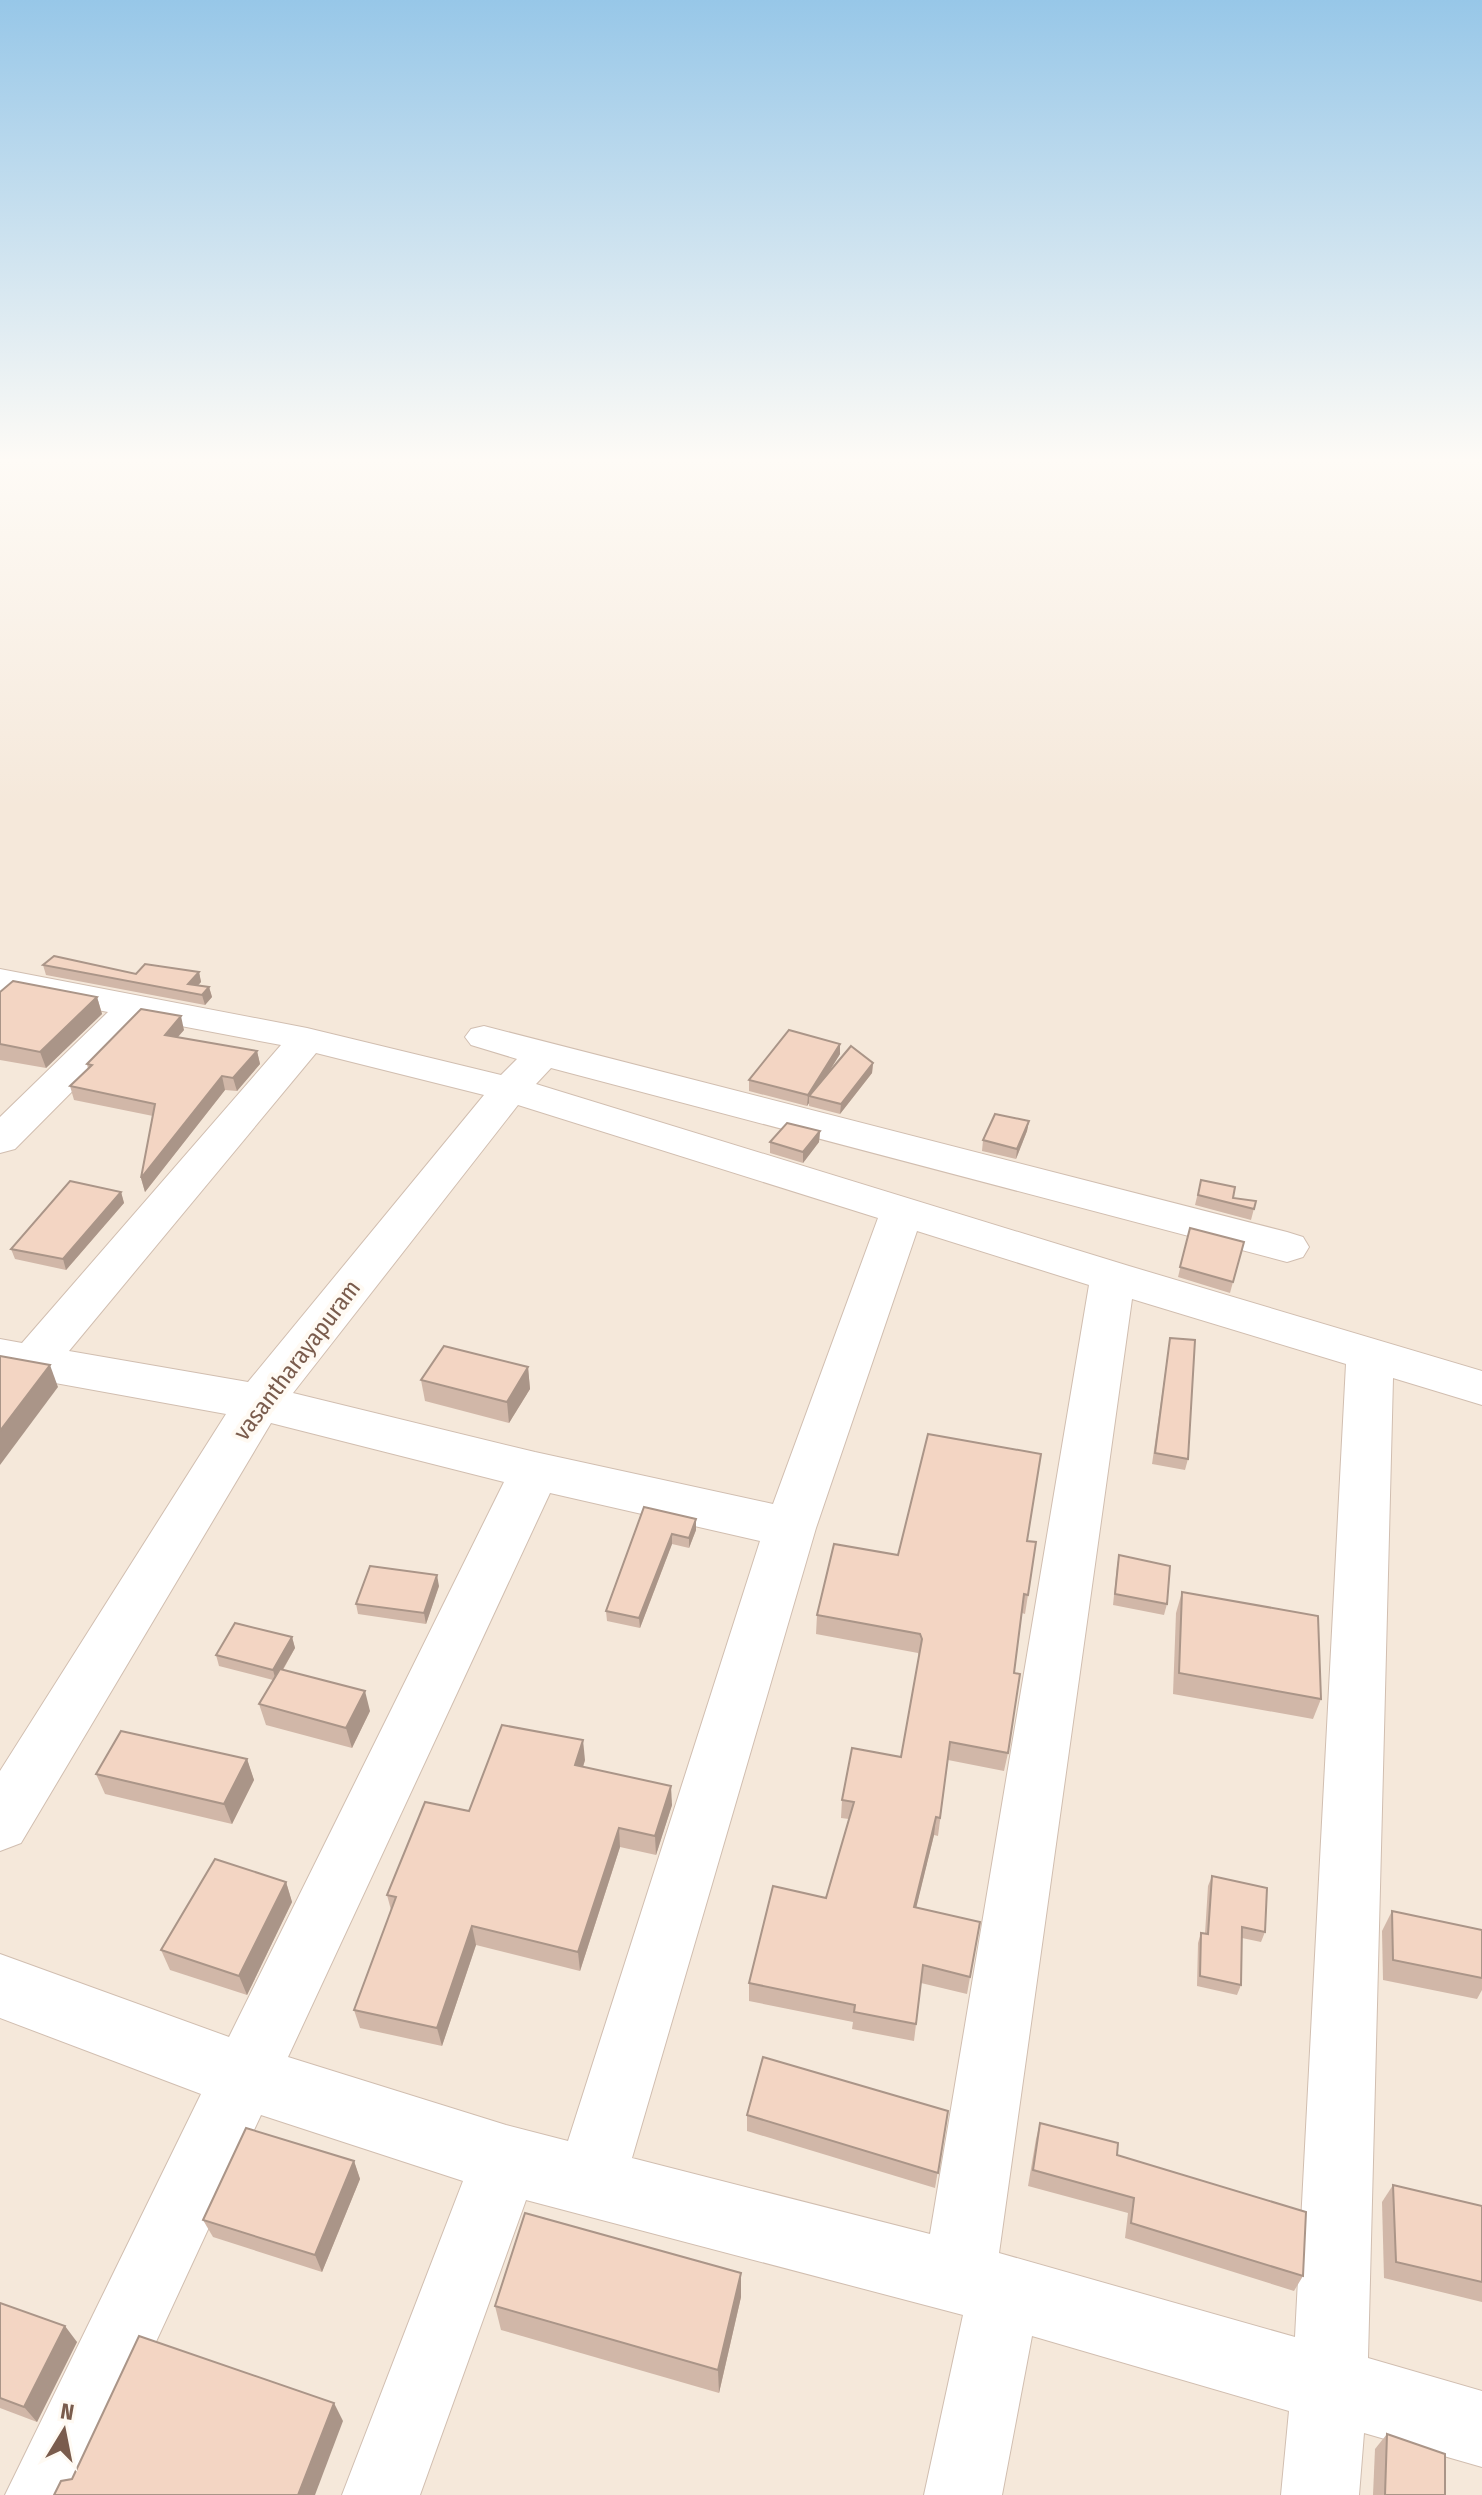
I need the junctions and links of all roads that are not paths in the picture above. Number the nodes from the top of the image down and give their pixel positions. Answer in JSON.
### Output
{"nodes":[{"id":1,"x":0,"y":980,"type":"edge"},
{"id":2,"x":134,"y":1008,"type":"junction"},
{"id":3,"x":484,"y":1037,"type":"dead end"},
{"id":4,"x":307,"y":1039,"type":"junction"},
{"id":5,"x":543,"y":1054,"type":"junction"},
{"id":6,"x":510,"y":1089,"type":"junction"},
{"id":7,"x":0,"y":1140,"type":"edge"},
{"id":8,"x":902,"y":1212,"type":"junction"},
{"id":9,"x":1287,"y":1247,"type":"dead end"},
{"id":10,"x":1113,"y":1277,"type":"junction"},
{"id":11,"x":1370,"y":1352,"type":"junction"},
{"id":12,"x":17,"y":1358,"type":"edge"},
{"id":13,"x":1482,"y":1388,"type":"edge"},
{"id":14,"x":259,"y":1402,"type":"junction"},
{"id":15,"x":535,"y":1471,"type":"junction"},
{"id":16,"x":790,"y":1528,"type":"junction"},
{"id":17,"x":0,"y":1824,"type":"edge"},
{"id":18,"x":0,"y":1986,"type":"edge"},
{"id":19,"x":246,"y":2077,"type":"junction"},
{"id":20,"x":506,"y":2160,"type":"junction"},
{"id":21,"x":590,"y":2182,"type":"junction"},
{"id":22,"x":982,"y":2286,"type":"junction"},
{"id":23,"x":1330,"y":2384,"type":"junction"},
{"id":24,"x":1482,"y":2429,"type":"edge"},
{"id":25,"x":44,"y":2495,"type":"edge"},
{"id":26,"x":381,"y":2495,"type":"edge"},
{"id":27,"x":963,"y":2495,"type":"edge"},
{"id":28,"x":1320,"y":2495,"type":"edge"}],
"edges":[{"from":1,"to":2,"type":"street"},
{"from":2,"to":4,"type":"street"},
{"from":2,"to":7,"type":"street"},
{"from":3,"to":5,"type":"street"},
{"from":4,"to":6,"type":"street"},
{"from":4,"to":12,"type":"street"},
{"from":5,"to":6,"type":"street","name":"vasantharayapuram"},
{"from":5,"to":9,"type":"street"},
{"from":6,"to":8,"type":"street"},
{"from":6,"to":14,"type":"street","name":"vasantharayapuram"},
{"from":8,"to":10,"type":"street"},
{"from":8,"to":16,"type":"street"},
{"from":10,"to":11,"type":"street"},
{"from":10,"to":22,"type":"street"},
{"from":11,"to":13,"type":"street"},
{"from":11,"to":23,"type":"street"},
{"from":12,"to":14,"type":"street"},
{"from":14,"to":15,"type":"street"},
{"from":14,"to":17,"type":"street","name":"vasantharayapuram"},
{"from":15,"to":16,"type":"street"},
{"from":15,"to":19,"type":"street"},
{"from":16,"to":21,"type":"street"},
{"from":18,"to":19,"type":"street"},
{"from":19,"to":20,"type":"street"},
{"from":19,"to":25,"type":"street"},
{"from":20,"to":21,"type":"street"},
{"from":20,"to":26,"type":"street"},
{"from":21,"to":22,"type":"street"},
{"from":22,"to":23,"type":"street"},
{"from":22,"to":27,"type":"street"},
{"from":23,"to":24,"type":"street"},
{"from":23,"to":28,"type":"street"}]}
